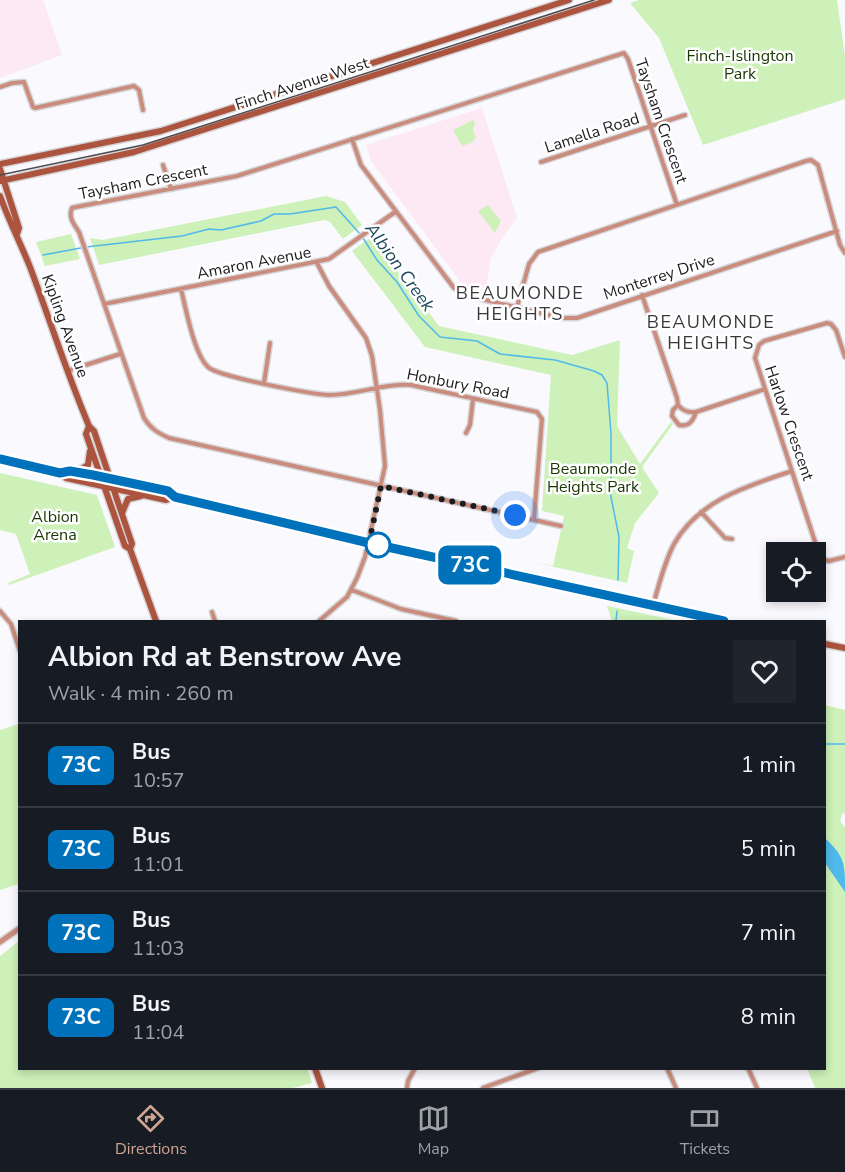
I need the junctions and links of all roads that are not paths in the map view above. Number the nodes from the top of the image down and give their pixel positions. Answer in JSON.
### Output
{"nodes":[{"id":1,"x":569,"y":0,"type":"edge"},
{"id":2,"x":609,"y":0,"type":"edge"},
{"id":3,"x":0,"y":87,"type":"edge"},
{"id":4,"x":143,"y":110,"type":"dead end"},
{"id":5,"x":686,"y":115,"type":"dead end"},
{"id":6,"x":651,"y":126,"type":"junction"},
{"id":7,"x":352,"y":140,"type":"junction"},
{"id":8,"x":541,"y":162,"type":"dead end"},
{"id":9,"x":0,"y":164,"type":"edge"},
{"id":10,"x":163,"y":165,"type":"dead end"},
{"id":11,"x":0,"y":169,"type":"edge"},
{"id":12,"x":2,"y":181,"type":"edge"},
{"id":13,"x":171,"y":189,"type":"junction"},
{"id":14,"x":0,"y":196,"type":"edge"},
{"id":15,"x":677,"y":205,"type":"junction"},
{"id":16,"x":395,"y":212,"type":"junction"},
{"id":17,"x":837,"y":231,"type":"junction"},
{"id":18,"x":17,"y":234,"type":"junction"},
{"id":19,"x":845,"y":253,"type":"edge"},
{"id":20,"x":317,"y":263,"type":"junction"},
{"id":21,"x":181,"y":289,"type":"junction"},
{"id":22,"x":642,"y":295,"type":"junction"},
{"id":23,"x":104,"y":304,"type":"junction"},
{"id":24,"x":517,"y":308,"type":"junction"},
{"id":25,"x":270,"y":343,"type":"dead end"},
{"id":26,"x":120,"y":354,"type":"junction"},
{"id":27,"x":845,"y":357,"type":"edge"},
{"id":28,"x":67,"y":371,"type":"junction"},
{"id":29,"x":264,"y":383,"type":"junction"},
{"id":30,"x":377,"y":388,"type":"junction"},
{"id":31,"x":765,"y":389,"type":"junction"},
{"id":32,"x":473,"y":399,"type":"junction"},
{"id":33,"x":678,"y":405,"type":"junction"},
{"id":34,"x":696,"y":412,"type":"junction"},
{"id":35,"x":88,"y":426,"type":"junction"},
{"id":36,"x":466,"y":433,"type":"dead end"},
{"id":37,"x":91,"y":447,"type":"junction"},
{"id":38,"x":0,"y":459,"type":"edge"},
{"id":39,"x":70,"y":471,"type":"junction"},
{"id":40,"x":792,"y":471,"type":"junction"},
{"id":41,"x":60,"y":473,"type":"junction"},
{"id":42,"x":100,"y":476,"type":"junction"},
{"id":43,"x":110,"y":478,"type":"junction"},
{"id":44,"x":104,"y":486,"type":"junction"},
{"id":45,"x":381,"y":486,"type":"junction"},
{"id":46,"x":113,"y":489,"type":"junction"},
{"id":47,"x":145,"y":496,"type":"junction"},
{"id":48,"x":175,"y":497,"type":"junction"},
{"id":49,"x":701,"y":512,"type":"junction"},
{"id":50,"x":122,"y":514,"type":"junction"},
{"id":51,"x":534,"y":519,"type":"junction"},
{"id":52,"x":561,"y":526,"type":"dead end"},
{"id":53,"x":732,"y":539,"type":"dead end"},
{"id":54,"x":369,"y":543,"type":"junction"},
{"id":55,"x":130,"y":549,"type":"junction"},
{"id":56,"x":845,"y":557,"type":"edge"},
{"id":57,"x":352,"y":590,"type":"junction"},
{"id":58,"x":653,"y":605,"type":"junction"},
{"id":59,"x":0,"y":611,"type":"edge"},
{"id":60,"x":212,"y":612,"type":"dead end"},
{"id":61,"x":156,"y":620,"type":"edge"},
{"id":62,"x":215,"y":620,"type":"edge"},
{"id":63,"x":320,"y":620,"type":"edge"},
{"id":64,"x":452,"y":620,"type":"edge"},
{"id":65,"x":720,"y":620,"type":"edge"},
{"id":66,"x":826,"y":644,"type":"edge"},
{"id":67,"x":18,"y":645,"type":"edge"},
{"id":68,"x":845,"y":648,"type":"edge"},
{"id":69,"x":18,"y":929,"type":"edge"},
{"id":70,"x":0,"y":942,"type":"edge"},
{"id":71,"x":316,"y":1070,"type":"edge"},
{"id":72,"x":414,"y":1070,"type":"edge"},
{"id":73,"x":532,"y":1070,"type":"edge"},
{"id":74,"x":669,"y":1070,"type":"edge"},
{"id":75,"x":749,"y":1070,"type":"edge"},
{"id":76,"x":322,"y":1088,"type":"edge"},
{"id":77,"x":407,"y":1088,"type":"edge"},
{"id":78,"x":483,"y":1088,"type":"edge"},
{"id":79,"x":676,"y":1088,"type":"edge"},
{"id":80,"x":757,"y":1088,"type":"edge"}],
"edges":[{"from":1,"to":9,"type":"main road","name":"Finch Avenue West"},
{"from":2,"to":12,"type":"main road","name":"Finch Avenue West"},
{"from":3,"to":4,"type":"street"},
{"from":5,"to":6,"type":"street","name":"Lamella Road"},
{"from":6,"to":7,"type":"street","name":"Taysham Crescent"},
{"from":6,"to":8,"type":"street","name":"Lamella Road"},
{"from":6,"to":15,"type":"street","name":"Taysham Crescent"},
{"from":7,"to":13,"type":"street","name":"Taysham Crescent"},
{"from":7,"to":16,"type":"street","name":"Monterrey Drive"},
{"from":10,"to":13,"type":"street"},
{"from":11,"to":12,"type":"main road","name":"Kipling Avenue"},
{"from":12,"to":18,"type":"main road","name":"Kipling Avenue"},
{"from":13,"to":23,"type":"street","name":"Taysham Crescent"},
{"from":14,"to":18,"type":"main road","name":"Kipling Avenue"},
{"from":15,"to":17,"type":"street"},
{"from":15,"to":24,"type":"street"},
{"from":16,"to":20,"type":"street","name":"Amaron Avenue"},
{"from":16,"to":24,"type":"street","name":"Monterrey Drive"},
{"from":17,"to":19,"type":"street"},
{"from":17,"to":22,"type":"street","name":"Monterrey Drive"},
{"from":18,"to":28,"type":"main road","name":"Kipling Avenue"},
{"from":20,"to":21,"type":"street","name":"Amaron Avenue"},
{"from":20,"to":30,"type":"street"},
{"from":21,"to":23,"type":"street","name":"Amaron Avenue"},
{"from":21,"to":29,"type":"street","name":"Honbury Road"},
{"from":22,"to":24,"type":"street","name":"Monterrey Drive"},
{"from":22,"to":33,"type":"street"},
{"from":23,"to":26,"type":"street","name":"Taysham Crescent"},
{"from":25,"to":29,"type":"street"},
{"from":26,"to":28,"type":"street"},
{"from":26,"to":45,"type":"street","name":"Taysham Crescent"},
{"from":27,"to":31,"type":"street","name":"Harlow Crescent"},
{"from":28,"to":35,"type":"main road","name":"Kipling Avenue"},
{"from":29,"to":30,"type":"street","name":"Honbury Road"},
{"from":30,"to":32,"type":"street","name":"Honbury Road"},
{"from":30,"to":45,"type":"street"},
{"from":31,"to":34,"type":"street"},
{"from":31,"to":40,"type":"street","name":"Harlow Crescent"},
{"from":32,"to":36,"type":"street"},
{"from":32,"to":51,"type":"street","name":"Honbury Road"},
{"from":33,"to":34,"type":"street"},
{"from":33,"to":34,"type":"street"},
{"from":35,"to":37,"type":"main road","name":"Kipling Avenue"},
{"from":35,"to":43,"type":"main road","name":"Kipling Avenue"},
{"from":37,"to":39,"type":"main road"},
{"from":37,"to":42,"type":"main road","name":"Kipling Avenue"},
{"from":38,"to":41,"type":"main road"},
{"from":39,"to":41,"type":"main road"},
{"from":39,"to":42,"type":"main road"},
{"from":40,"to":49,"type":"street"},
{"from":40,"to":56,"type":"street","name":"Harlow Crescent"},
{"from":41,"to":44,"type":"main road"},
{"from":42,"to":43,"type":"main road"},
{"from":42,"to":44,"type":"main road","name":"Kipling Avenue"},
{"from":43,"to":46,"type":"main road","name":"Kipling Avenue"},
{"from":43,"to":48,"type":"main road"},
{"from":44,"to":46,"type":"main road"},
{"from":44,"to":55,"type":"main road","name":"Kipling Avenue"},
{"from":45,"to":51,"type":"street","name":"Taysham Crescent"},
{"from":45,"to":54,"type":"street"},
{"from":46,"to":47,"type":"main road"},
{"from":46,"to":50,"type":"main road","name":"Kipling Avenue"},
{"from":47,"to":48,"type":"main road"},
{"from":47,"to":50,"type":"main road"},
{"from":48,"to":54,"type":"main road"},
{"from":49,"to":53,"type":"street"},
{"from":49,"to":58,"type":"street"},
{"from":50,"to":55,"type":"main road","name":"Kipling Avenue"},
{"from":51,"to":52,"type":"street","name":"Taysham Crescent"},
{"from":54,"to":57,"type":"street"},
{"from":54,"to":58,"type":"main road"},
{"from":55,"to":61,"type":"main road","name":"Kipling Avenue"},
{"from":57,"to":63,"type":"street"},
{"from":57,"to":64,"type":"street"},
{"from":58,"to":65,"type":"main road"},
{"from":59,"to":67,"type":"street"},
{"from":60,"to":62,"type":"street"},
{"from":66,"to":68,"type":"main road"},
{"from":69,"to":70,"type":"street"},
{"from":71,"to":76,"type":"main road"},
{"from":72,"to":77,"type":"street"},
{"from":73,"to":78,"type":"street"},
{"from":74,"to":79,"type":"street"},
{"from":75,"to":80,"type":"street"}]}
